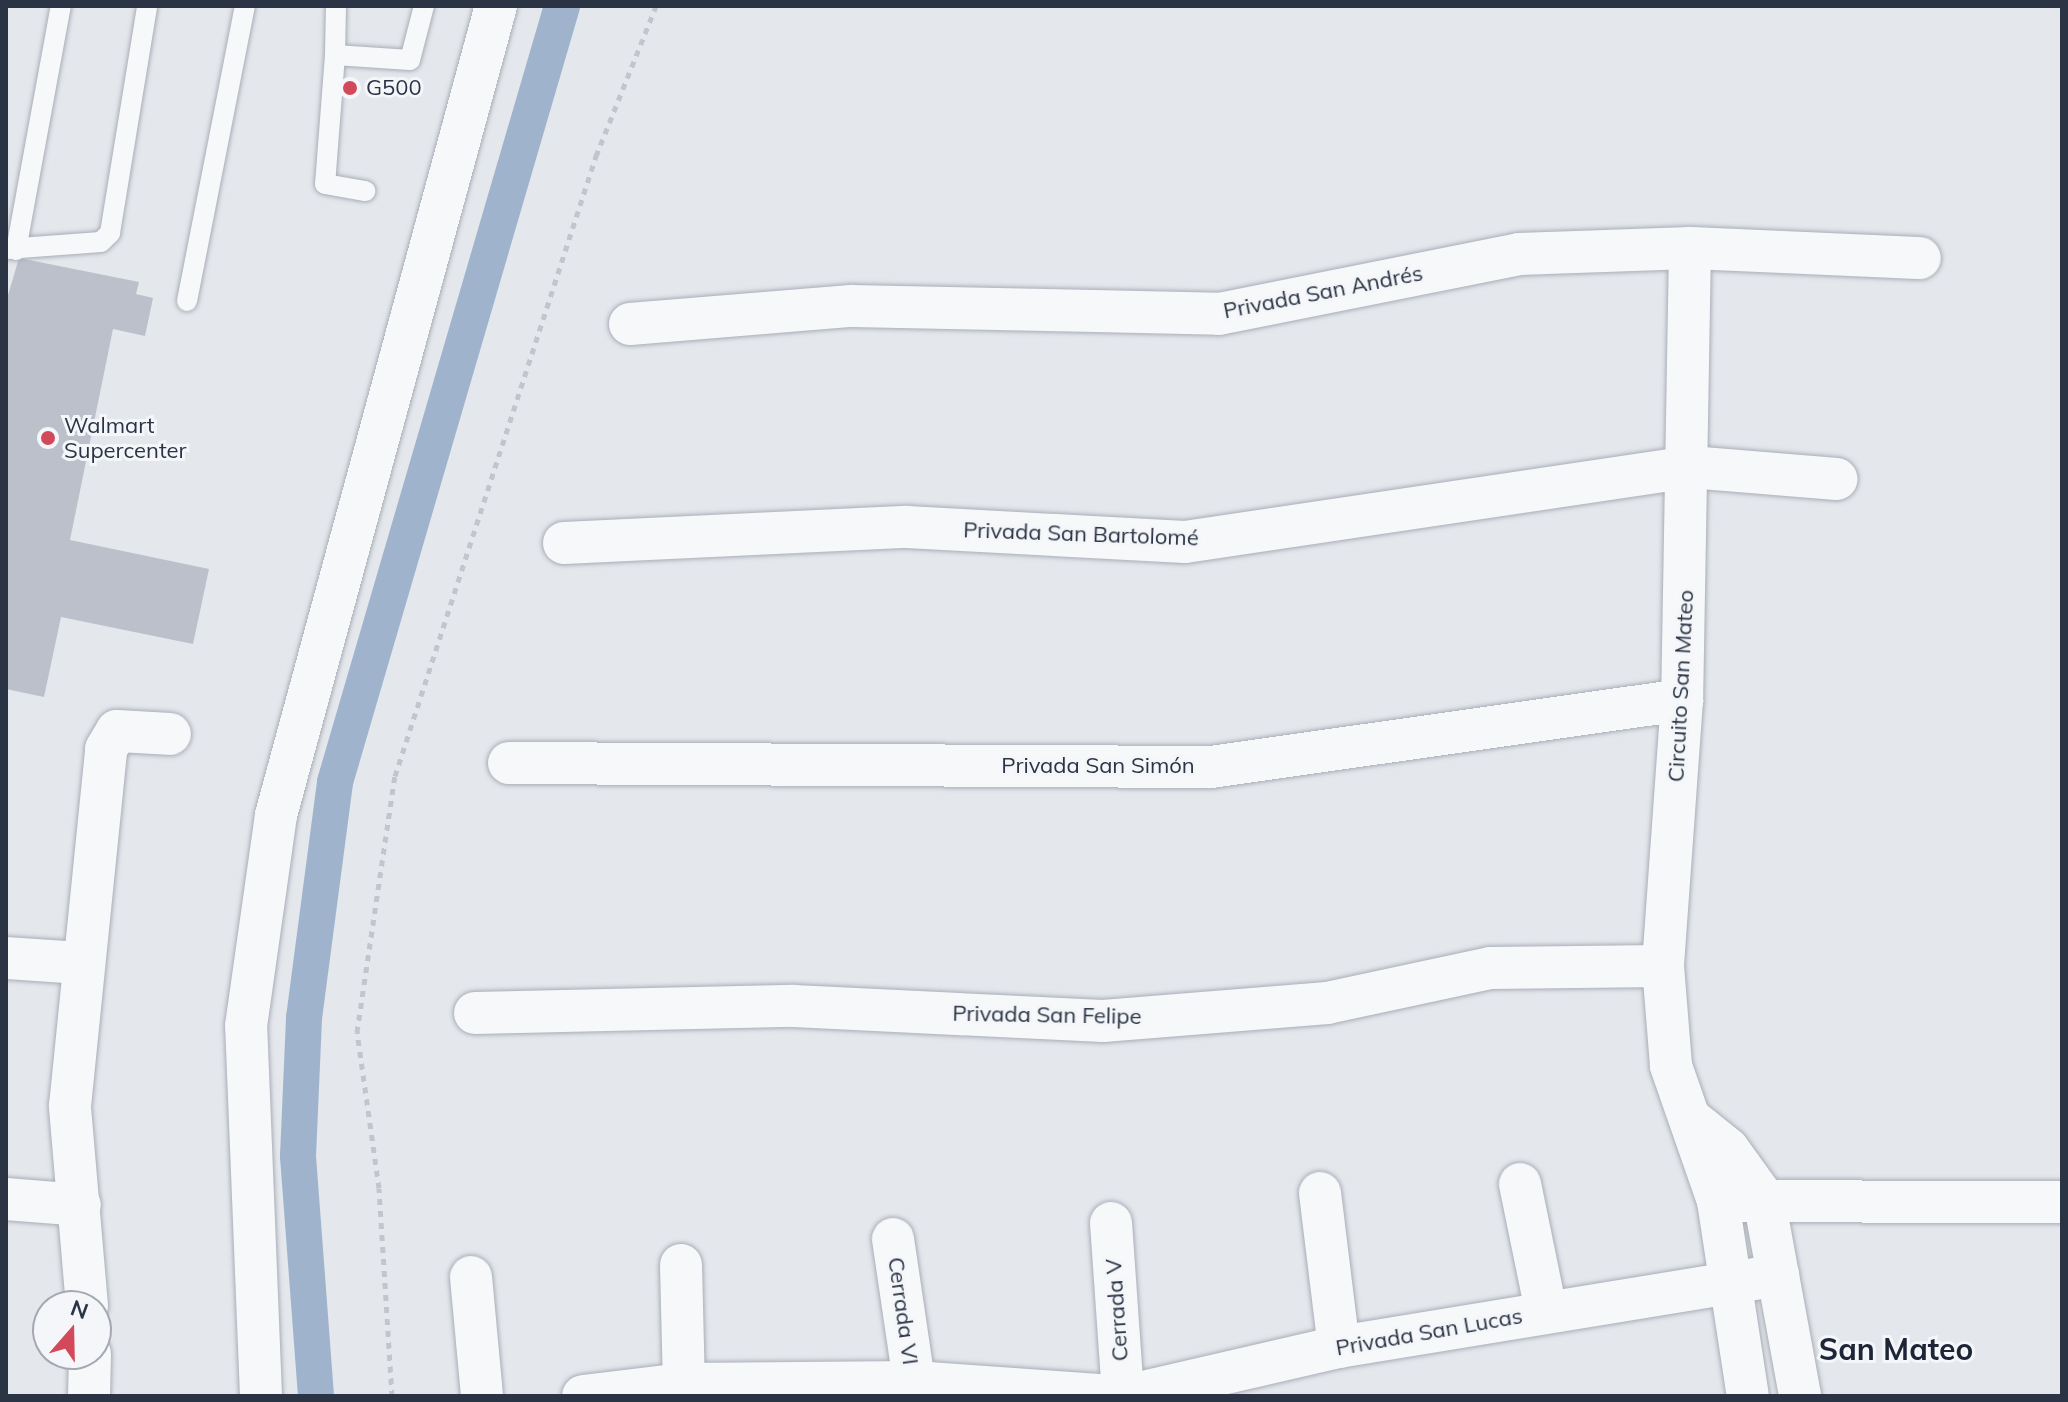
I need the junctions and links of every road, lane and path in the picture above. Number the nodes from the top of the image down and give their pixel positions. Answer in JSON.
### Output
{"nodes":[{"id":1,"x":61,"y":6,"type":"edge"},
{"id":2,"x":147,"y":6,"type":"edge"},
{"id":3,"x":245,"y":6,"type":"edge"},
{"id":4,"x":336,"y":6,"type":"edge"},
{"id":5,"x":424,"y":6,"type":"edge"},
{"id":6,"x":496,"y":6,"type":"edge"},
{"id":7,"x":656,"y":6,"type":"edge"},
{"id":8,"x":335,"y":55,"type":"junction"},
{"id":9,"x":365,"y":191,"type":"dead end"},
{"id":10,"x":1690,"y":248,"type":"junction"},
{"id":11,"x":11,"y":250,"type":"edge"},
{"id":12,"x":1920,"y":258,"type":"dead end"},
{"id":13,"x":187,"y":301,"type":"dead end"},
{"id":14,"x":630,"y":324,"type":"dead end"},
{"id":15,"x":1690,"y":467,"type":"junction"},
{"id":16,"x":1837,"y":479,"type":"dead end"},
{"id":17,"x":564,"y":543,"type":"dead end"},
{"id":18,"x":1682,"y":700,"type":"junction"},
{"id":19,"x":170,"y":734,"type":"dead end"},
{"id":20,"x":509,"y":763,"type":"dead end"},
{"id":21,"x":6,"y":958,"type":"edge"},
{"id":22,"x":82,"y":963,"type":"junction"},
{"id":23,"x":1663,"y":966,"type":"junction"},
{"id":24,"x":475,"y":1013,"type":"dead end"},
{"id":25,"x":1691,"y":1119,"type":"junction"},
{"id":26,"x":1520,"y":1184,"type":"dead end"},
{"id":27,"x":1320,"y":1193,"type":"dead end"},
{"id":28,"x":6,"y":1199,"type":"edge"},
{"id":29,"x":1764,"y":1199,"type":"junction"},
{"id":30,"x":1718,"y":1201,"type":"junction"},
{"id":31,"x":2062,"y":1202,"type":"edge"},
{"id":32,"x":80,"y":1205,"type":"junction"},
{"id":33,"x":1111,"y":1223,"type":"dead end"},
{"id":34,"x":893,"y":1239,"type":"dead end"},
{"id":35,"x":681,"y":1265,"type":"dead end"},
{"id":36,"x":1778,"y":1275,"type":"junction"},
{"id":37,"x":471,"y":1277,"type":"dead end"},
{"id":38,"x":1734,"y":1280,"type":"junction"},
{"id":39,"x":86,"y":1290,"type":"edge"},
{"id":40,"x":1546,"y":1311,"type":"junction"},
{"id":41,"x":1339,"y":1347,"type":"junction"},
{"id":42,"x":90,"y":1370,"type":"edge"},
{"id":43,"x":914,"y":1382,"type":"junction"},
{"id":44,"x":684,"y":1384,"type":"junction"},
{"id":45,"x":89,"y":1396,"type":"edge"},
{"id":46,"x":261,"y":1396,"type":"edge"},
{"id":47,"x":392,"y":1396,"type":"edge"},
{"id":48,"x":482,"y":1396,"type":"edge"},
{"id":49,"x":583,"y":1396,"type":"edge"},
{"id":50,"x":1113,"y":1396,"type":"edge"},
{"id":51,"x":1125,"y":1396,"type":"edge"},
{"id":52,"x":1748,"y":1396,"type":"edge"},
{"id":53,"x":1800,"y":1396,"type":"edge"}],
"edges":[{"from":1,"to":11,"type":"lane"},
{"from":2,"to":11,"type":"lane"},
{"from":3,"to":13,"type":"lane"},
{"from":4,"to":8,"type":"lane"},
{"from":5,"to":8,"type":"lane"},
{"from":6,"to":46,"type":"street"},
{"from":7,"to":47,"type":"path"},
{"from":8,"to":9,"type":"lane"},
{"from":10,"to":12,"type":"street","name":"Privada San Andrés"},
{"from":10,"to":14,"type":"street","name":"Privada San Andrés"},
{"from":10,"to":15,"type":"street","name":"Circuito San Mateo"},
{"from":15,"to":16,"type":"street","name":"Privada San Bartolomé"},
{"from":15,"to":17,"type":"street","name":"Privada San Bartolomé"},
{"from":15,"to":18,"type":"street","name":"Circuito San Mateo"},
{"from":18,"to":20,"type":"street","name":"Privada San Simón"},
{"from":18,"to":23,"type":"street","name":"Circuito San Mateo"},
{"from":19,"to":22,"type":"street"},
{"from":21,"to":22,"type":"street"},
{"from":22,"to":32,"type":"street"},
{"from":23,"to":24,"type":"street","name":"Privada San Felipe"},
{"from":23,"to":25,"type":"street","name":"Circuito San Mateo"},
{"from":25,"to":29,"type":"street"},
{"from":25,"to":30,"type":"street","name":"Circuito San Mateo"},
{"from":26,"to":40,"type":"street"},
{"from":27,"to":41,"type":"street"},
{"from":28,"to":32,"type":"street"},
{"from":29,"to":30,"type":"street"},
{"from":29,"to":31,"type":"street"},
{"from":29,"to":36,"type":"street"},
{"from":30,"to":38,"type":"street","name":"Circuito San Mateo"},
{"from":32,"to":39,"type":"street"},
{"from":33,"to":51,"type":"street","name":"Cerrada V"},
{"from":34,"to":43,"type":"street","name":"Cerrada VI"},
{"from":35,"to":44,"type":"street"},
{"from":36,"to":38,"type":"street","name":"Privada San Lucas"},
{"from":36,"to":53,"type":"street"},
{"from":37,"to":48,"type":"street"},
{"from":38,"to":40,"type":"street","name":"Privada San Lucas"},
{"from":38,"to":52,"type":"street","name":"Circuito San Mateo"},
{"from":40,"to":41,"type":"street","name":"Privada San Lucas"},
{"from":41,"to":51,"type":"street","name":"Privada San Lucas"},
{"from":42,"to":45,"type":"street"},
{"from":43,"to":44,"type":"street"},
{"from":43,"to":50,"type":"street"},
{"from":44,"to":49,"type":"street"}]}
